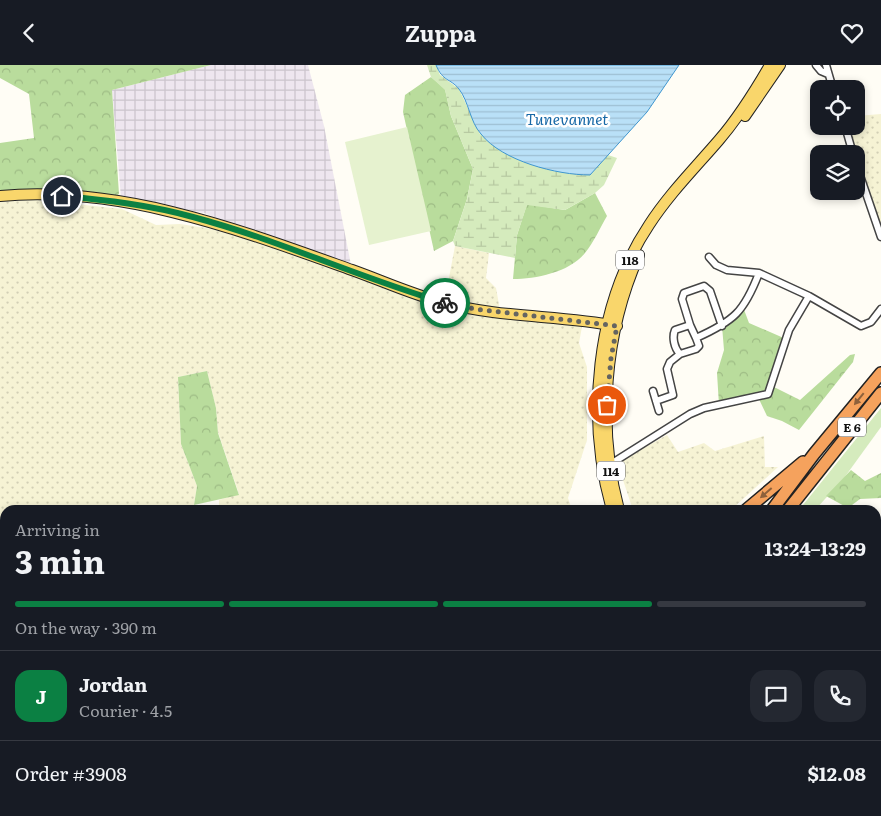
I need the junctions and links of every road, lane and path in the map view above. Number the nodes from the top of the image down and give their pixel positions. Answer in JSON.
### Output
{"nodes":[{"id":1,"x":770,"y":65,"type":"edge"},
{"id":2,"x":780,"y":65,"type":"edge"},
{"id":3,"x":816,"y":65,"type":"edge"},
{"id":4,"x":826,"y":65,"type":"edge"},
{"id":5,"x":828,"y":74,"type":"junction"},
{"id":6,"x":830,"y":80,"type":"edge"},
{"id":7,"x":720,"y":139,"type":"junction"},
{"id":8,"x":865,"y":190,"type":"edge"},
{"id":9,"x":0,"y":196,"type":"edge"},
{"id":10,"x":881,"y":237,"type":"edge"},
{"id":11,"x":709,"y":257,"type":"dead end"},
{"id":12,"x":759,"y":273,"type":"junction"},
{"id":13,"x":809,"y":295,"type":"junction"},
{"id":14,"x":881,"y":309,"type":"edge"},
{"id":15,"x":613,"y":325,"type":"junction"},
{"id":16,"x":690,"y":325,"type":"junction"},
{"id":17,"x":722,"y":326,"type":"junction"},
{"id":18,"x":696,"y":338,"type":"junction"},
{"id":19,"x":680,"y":354,"type":"junction"},
{"id":20,"x":881,"y":373,"type":"edge"},
{"id":21,"x":653,"y":391,"type":"dead end"},
{"id":22,"x":881,"y":393,"type":"edge"},
{"id":23,"x":656,"y":401,"type":"junction"},
{"id":24,"x":659,"y":411,"type":"dead end"},
{"id":25,"x":814,"y":454,"type":"junction"},
{"id":26,"x":609,"y":464,"type":"junction"},
{"id":27,"x":603,"y":475,"type":"junction"},
{"id":28,"x":611,"y":505,"type":"edge"},
{"id":29,"x":618,"y":505,"type":"edge"},
{"id":30,"x":752,"y":505,"type":"edge"},
{"id":31,"x":776,"y":505,"type":"edge"},
{"id":32,"x":792,"y":505,"type":"edge"}],
"edges":[{"from":1,"to":7,"type":"main road","number":"118"},
{"from":2,"to":7,"type":"main road","number":"118"},
{"from":3,"to":5,"type":"street"},
{"from":4,"to":5,"type":"street"},
{"from":5,"to":6,"type":"street"},
{"from":7,"to":15,"type":"main road","number":"118"},
{"from":8,"to":10,"type":"street"},
{"from":9,"to":15,"type":"main road"},
{"from":11,"to":12,"type":"street"},
{"from":12,"to":13,"type":"street"},
{"from":12,"to":17,"type":"street"},
{"from":13,"to":14,"type":"street"},
{"from":13,"to":26,"type":"street"},
{"from":15,"to":26,"type":"main road","number":"114"},
{"from":15,"to":27,"type":"main road","number":"114"},
{"from":16,"to":17,"type":"street"},
{"from":16,"to":18,"type":"street"},
{"from":16,"to":19,"type":"street"},
{"from":17,"to":18,"type":"street"},
{"from":18,"to":19,"type":"street"},
{"from":19,"to":23,"type":"street"},
{"from":20,"to":25,"type":"highway","number":"E 6","one_way":true},
{"from":21,"to":23,"type":"street"},
{"from":22,"to":32,"type":"highway","number":"E 6"},
{"from":23,"to":24,"type":"street"},
{"from":25,"to":30,"type":"highway","number":"E 6","one_way":true},
{"from":25,"to":31,"type":"highway","number":"E 6"},
{"from":26,"to":27,"type":"street"},
{"from":26,"to":29,"type":"main road","number":"114"},
{"from":27,"to":28,"type":"main road","number":"114"}]}
